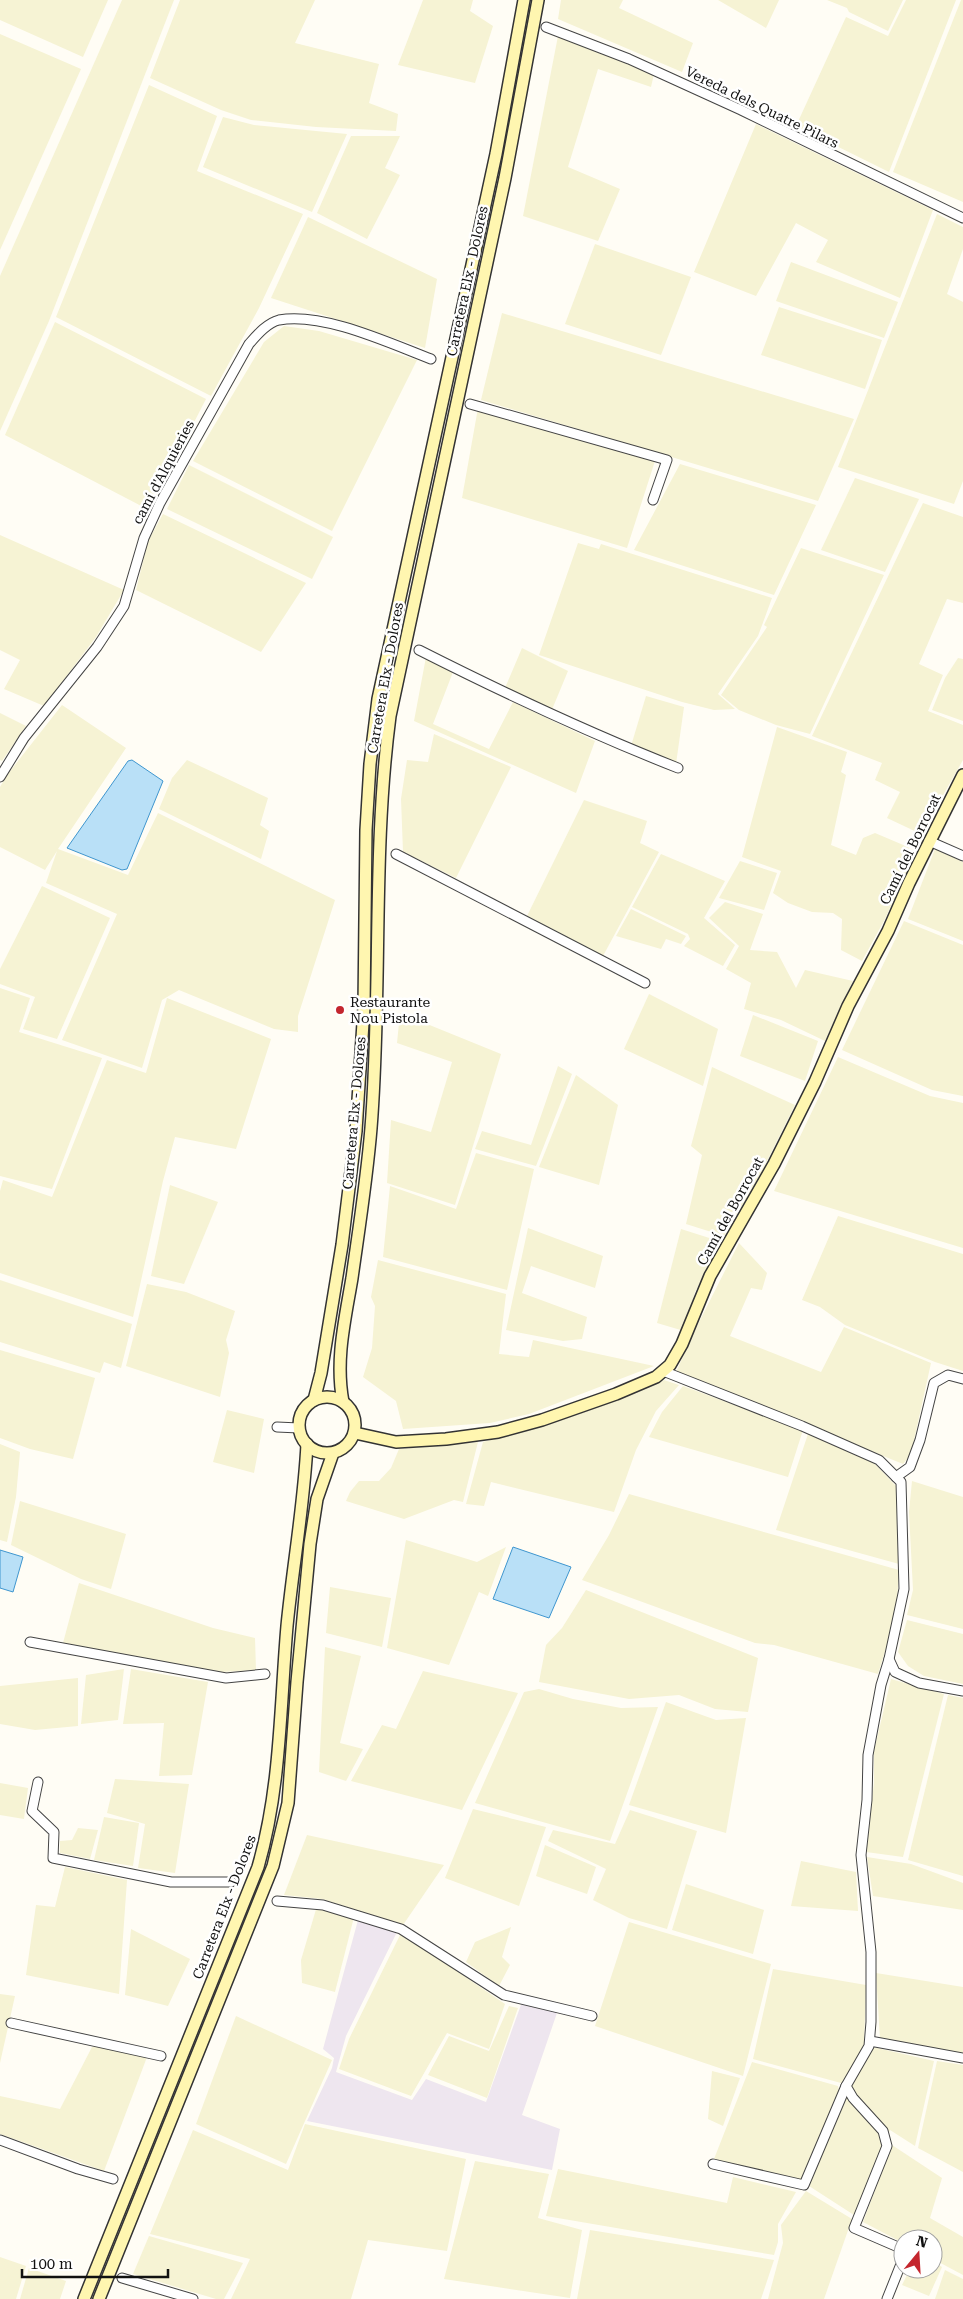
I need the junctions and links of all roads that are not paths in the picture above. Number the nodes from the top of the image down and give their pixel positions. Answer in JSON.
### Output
{"nodes":[{"id":1,"x":524,"y":0,"type":"edge"},
{"id":2,"x":538,"y":0,"type":"edge"},
{"id":3,"x":546,"y":27,"type":"dead end"},
{"id":4,"x":963,"y":218,"type":"edge"},
{"id":5,"x":431,"y":359,"type":"dead end"},
{"id":6,"x":470,"y":404,"type":"dead end"},
{"id":7,"x":653,"y":500,"type":"dead end"},
{"id":8,"x":419,"y":650,"type":"dead end"},
{"id":9,"x":678,"y":768,"type":"dead end"},
{"id":10,"x":963,"y":775,"type":"edge"},
{"id":11,"x":0,"y":777,"type":"edge"},
{"id":12,"x":929,"y":841,"type":"junction"},
{"id":13,"x":396,"y":854,"type":"dead end"},
{"id":14,"x":963,"y":856,"type":"edge"},
{"id":15,"x":645,"y":982,"type":"dead end"},
{"id":16,"x":663,"y":1371,"type":"junction"},
{"id":17,"x":963,"y":1379,"type":"edge"},
{"id":18,"x":314,"y":1400,"type":"junction"},
{"id":19,"x":343,"y":1402,"type":"junction"},
{"id":20,"x":277,"y":1426,"type":"dead end"},
{"id":21,"x":299,"y":1428,"type":"junction"},
{"id":22,"x":355,"y":1433,"type":"junction"},
{"id":23,"x":307,"y":1444,"type":"junction"},
{"id":24,"x":333,"y":1453,"type":"junction"},
{"id":25,"x":896,"y":1477,"type":"junction"},
{"id":26,"x":30,"y":1642,"type":"dead end"},
{"id":27,"x":889,"y":1659,"type":"junction"},
{"id":28,"x":265,"y":1674,"type":"dead end"},
{"id":29,"x":963,"y":1691,"type":"edge"},
{"id":30,"x":38,"y":1782,"type":"dead end"},
{"id":31,"x":231,"y":1882,"type":"dead end"},
{"id":32,"x":277,"y":1901,"type":"dead end"},
{"id":33,"x":592,"y":2016,"type":"dead end"},
{"id":34,"x":11,"y":2023,"type":"dead end"},
{"id":35,"x":870,"y":2041,"type":"junction"},
{"id":36,"x":161,"y":2056,"type":"dead end"},
{"id":37,"x":963,"y":2058,"type":"edge"},
{"id":38,"x":846,"y":2086,"type":"junction"},
{"id":39,"x":0,"y":2140,"type":"edge"},
{"id":40,"x":713,"y":2164,"type":"dead end"},
{"id":41,"x":113,"y":2179,"type":"dead end"},
{"id":42,"x":893,"y":2246,"type":"edge"},
{"id":43,"x":122,"y":2278,"type":"dead end"},
{"id":44,"x":895,"y":2279,"type":"edge"},
{"id":45,"x":84,"y":2299,"type":"edge"},
{"id":46,"x":99,"y":2299,"type":"edge"},
{"id":47,"x":194,"y":2299,"type":"edge"},
{"id":48,"x":887,"y":2299,"type":"edge"}],
"edges":[{"from":1,"to":18,"type":"main road","name":"Carretera Elx - Dolores"},
{"from":2,"to":19,"type":"main road","name":"Carretera Elx - Dolores"},
{"from":3,"to":4,"type":"street","name":"Vereda dels Quatre Pilars"},
{"from":5,"to":11,"type":"street","name":"camí d'Alquieries"},
{"from":6,"to":7,"type":"street"},
{"from":8,"to":9,"type":"street"},
{"from":10,"to":12,"type":"main road","name":"Camí del Borrocat"},
{"from":12,"to":14,"type":"street"},
{"from":12,"to":16,"type":"main road","name":"Camí del Borrocat"},
{"from":13,"to":15,"type":"street"},
{"from":16,"to":22,"type":"main road","name":"Camí del Borrocat"},
{"from":16,"to":25,"type":"street"},
{"from":17,"to":25,"type":"street"},
{"from":18,"to":19,"type":"main road"},
{"from":18,"to":21,"type":"main road"},
{"from":19,"to":22,"type":"main road"},
{"from":20,"to":21,"type":"street"},
{"from":21,"to":23,"type":"main road"},
{"from":22,"to":24,"type":"main road"},
{"from":23,"to":24,"type":"main road"},
{"from":23,"to":45,"type":"main road","name":"Carretera Elx - Dolores"},
{"from":24,"to":46,"type":"main road"},
{"from":25,"to":27,"type":"street"},
{"from":26,"to":28,"type":"street"},
{"from":27,"to":29,"type":"street"},
{"from":27,"to":35,"type":"street"},
{"from":30,"to":31,"type":"street"},
{"from":32,"to":33,"type":"street"},
{"from":34,"to":36,"type":"street"},
{"from":35,"to":37,"type":"street"},
{"from":35,"to":38,"type":"street"},
{"from":38,"to":40,"type":"street"},
{"from":38,"to":42,"type":"street"},
{"from":39,"to":41,"type":"street"},
{"from":43,"to":47,"type":"street"},
{"from":44,"to":48,"type":"street"}]}
